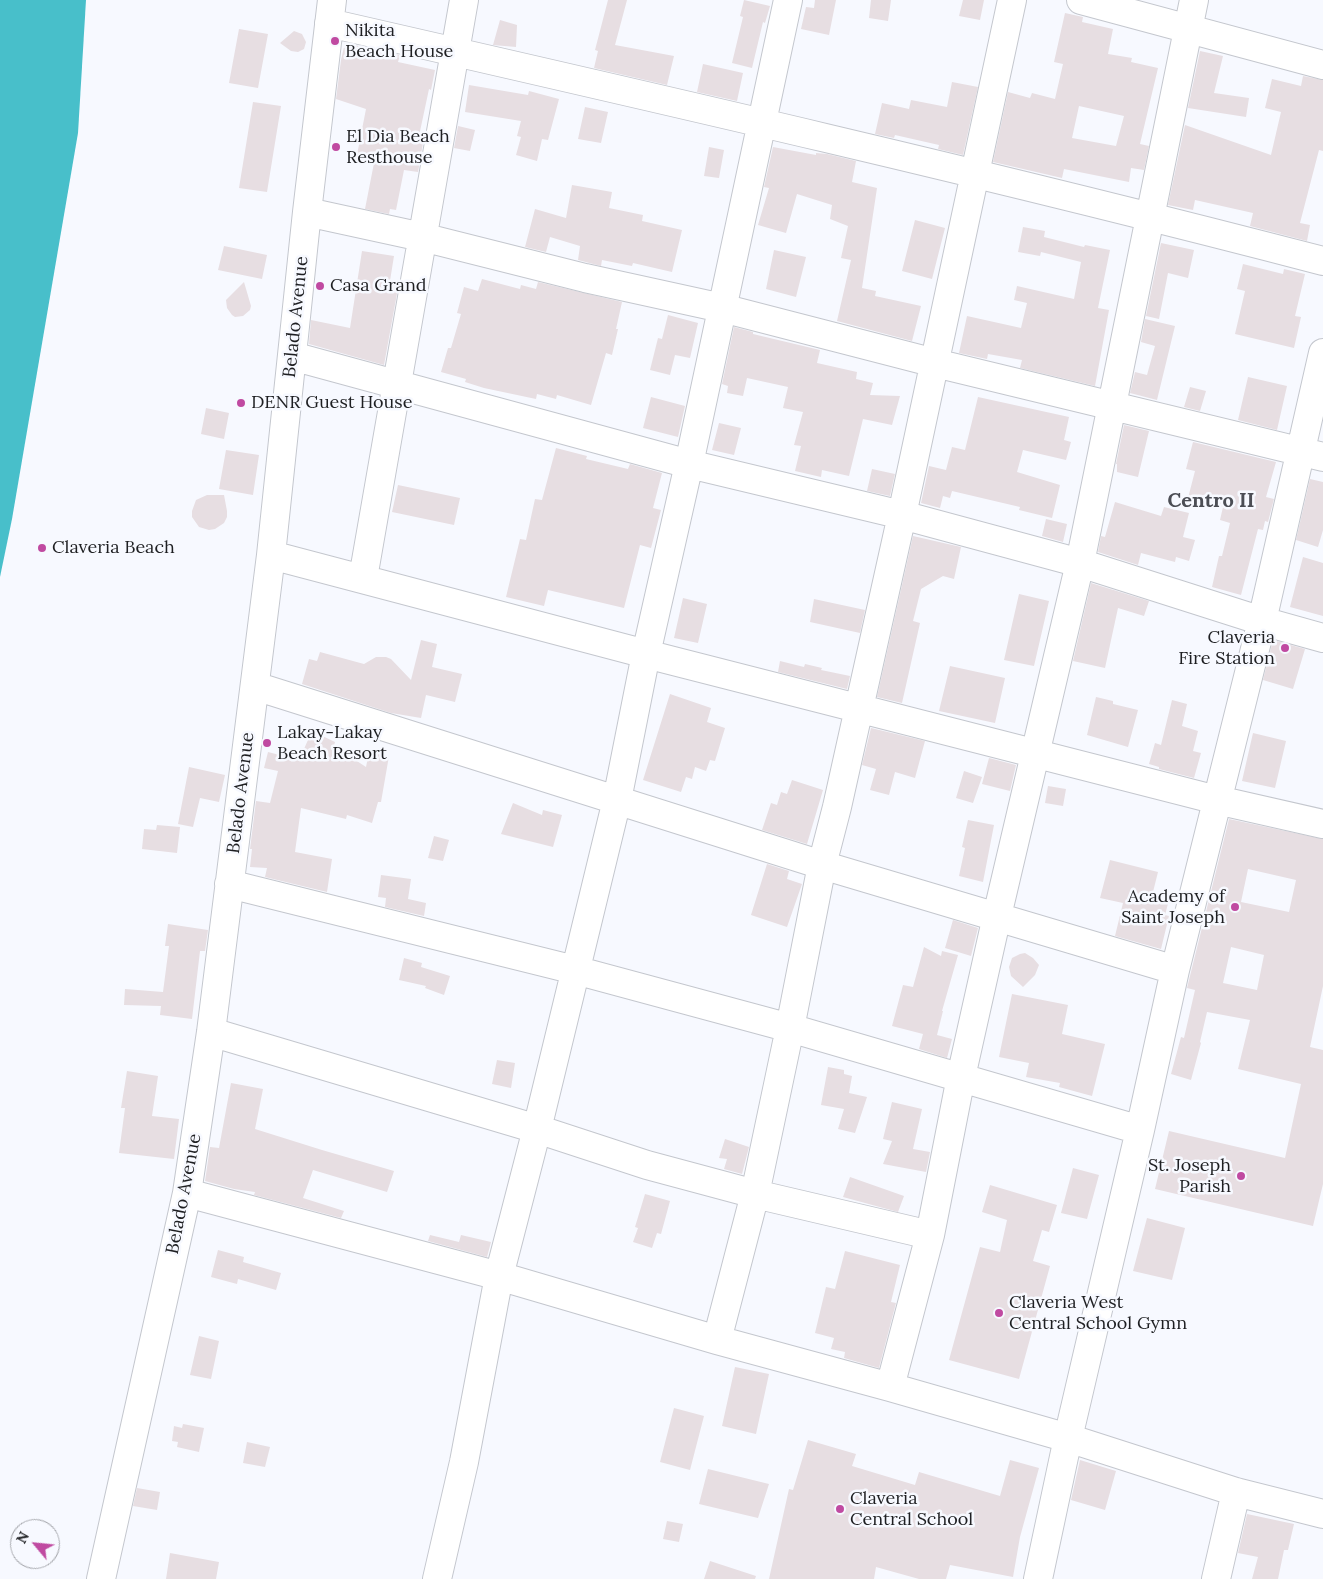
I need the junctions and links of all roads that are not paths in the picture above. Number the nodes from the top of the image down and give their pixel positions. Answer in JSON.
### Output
{"nodes":[{"id":1,"x":464,"y":0,"type":"edge"},
{"id":2,"x":788,"y":0,"type":"edge"},
{"id":3,"x":1012,"y":0,"type":"edge"},
{"id":4,"x":1081,"y":0,"type":"edge"},
{"id":5,"x":1194,"y":0,"type":"edge"},
{"id":6,"x":330,"y":12,"type":"edge"},
{"id":7,"x":1188,"y":29,"type":"junction"},
{"id":8,"x":456,"y":52,"type":"junction"},
{"id":9,"x":1323,"y":65,"type":"edge"},
{"id":10,"x":762,"y":124,"type":"junction"},
{"id":11,"x":975,"y":174,"type":"junction"},
{"id":12,"x":307,"y":212,"type":"junction"},
{"id":13,"x":1151,"y":216,"type":"junction"},
{"id":14,"x":422,"y":237,"type":"junction"},
{"id":15,"x":1323,"y":261,"type":"edge"},
{"id":16,"x":722,"y":308,"type":"junction"},
{"id":17,"x":1323,"y":353,"type":"edge"},
{"id":18,"x":292,"y":356,"type":"junction"},
{"id":19,"x":934,"y":364,"type":"junction"},
{"id":20,"x":396,"y":385,"type":"junction"},
{"id":21,"x":1112,"y":406,"type":"junction"},
{"id":22,"x":1312,"y":454,"type":"edge"},
{"id":23,"x":689,"y":464,"type":"junction"},
{"id":24,"x":902,"y":515,"type":"junction"},
{"id":25,"x":271,"y":555,"type":"junction"},
{"id":26,"x":1080,"y":564,"type":"junction"},
{"id":27,"x":362,"y":578,"type":"junction"},
{"id":28,"x":1262,"y":621,"type":"junction"},
{"id":29,"x":1323,"y":638,"type":"edge"},
{"id":30,"x":646,"y":654,"type":"junction"},
{"id":31,"x":254,"y":686,"type":"junction"},
{"id":32,"x":859,"y":707,"type":"junction"},
{"id":33,"x":1035,"y":752,"type":"junction"},
{"id":34,"x":617,"y":800,"type":"junction"},
{"id":35,"x":1217,"y":800,"type":"junction"},
{"id":36,"x":1323,"y":824,"type":"edge"},
{"id":37,"x":822,"y":865,"type":"junction"},
{"id":38,"x":229,"y":884,"type":"junction"},
{"id":39,"x":997,"y":916,"type":"junction"},
{"id":40,"x":575,"y":970,"type":"junction"},
{"id":41,"x":1175,"y":970,"type":"junction"},
{"id":42,"x":790,"y":1028,"type":"junction"},
{"id":43,"x":211,"y":1032,"type":"junction"},
{"id":44,"x":961,"y":1077,"type":"junction"},
{"id":45,"x":537,"y":1129,"type":"junction"},
{"id":46,"x":1140,"y":1130,"type":"junction"},
{"id":47,"x":187,"y":1193,"type":"junction"},
{"id":48,"x":756,"y":1194,"type":"junction"},
{"id":49,"x":930,"y":1235,"type":"junction"},
{"id":50,"x":499,"y":1276,"type":"junction"},
{"id":51,"x":717,"y":1340,"type":"junction"},
{"id":52,"x":890,"y":1387,"type":"junction"},
{"id":53,"x":1068,"y":1438,"type":"junction"},
{"id":54,"x":1236,"y":1492,"type":"junction"},
{"id":55,"x":1323,"y":1514,"type":"edge"},
{"id":56,"x":101,"y":1579,"type":"edge"},
{"id":57,"x":437,"y":1579,"type":"edge"},
{"id":58,"x":1038,"y":1579,"type":"edge"},
{"id":59,"x":1216,"y":1579,"type":"edge"}],
"edges":[{"from":1,"to":8,"type":"street"},
{"from":2,"to":10,"type":"street"},
{"from":3,"to":11,"type":"street"},
{"from":4,"to":7,"type":"street"},
{"from":5,"to":7,"type":"street"},
{"from":6,"to":8,"type":"street"},
{"from":6,"to":12,"type":"street","name":"Belado Avenue"},
{"from":7,"to":9,"type":"street"},
{"from":7,"to":13,"type":"street"},
{"from":8,"to":10,"type":"street"},
{"from":8,"to":14,"type":"street"},
{"from":10,"to":11,"type":"street"},
{"from":10,"to":16,"type":"street"},
{"from":11,"to":13,"type":"street"},
{"from":11,"to":19,"type":"street"},
{"from":12,"to":14,"type":"street"},
{"from":12,"to":18,"type":"street","name":"Belado Avenue"},
{"from":13,"to":15,"type":"street"},
{"from":13,"to":21,"type":"street"},
{"from":14,"to":16,"type":"street"},
{"from":14,"to":20,"type":"street"},
{"from":16,"to":19,"type":"street"},
{"from":16,"to":23,"type":"street"},
{"from":17,"to":22,"type":"street"},
{"from":18,"to":20,"type":"street"},
{"from":18,"to":25,"type":"street","name":"Belado Avenue"},
{"from":19,"to":21,"type":"street"},
{"from":19,"to":24,"type":"street"},
{"from":20,"to":23,"type":"street"},
{"from":20,"to":27,"type":"street"},
{"from":21,"to":22,"type":"street"},
{"from":21,"to":26,"type":"street"},
{"from":22,"to":28,"type":"street"},
{"from":23,"to":24,"type":"street"},
{"from":23,"to":30,"type":"street"},
{"from":24,"to":26,"type":"street"},
{"from":24,"to":32,"type":"street"},
{"from":25,"to":27,"type":"street"},
{"from":25,"to":31,"type":"street","name":"Belado Avenue"},
{"from":26,"to":28,"type":"street"},
{"from":26,"to":33,"type":"street"},
{"from":27,"to":30,"type":"street"},
{"from":28,"to":29,"type":"street"},
{"from":28,"to":35,"type":"street"},
{"from":30,"to":32,"type":"street"},
{"from":30,"to":34,"type":"street"},
{"from":31,"to":34,"type":"street"},
{"from":31,"to":38,"type":"street","name":"Belado Avenue"},
{"from":32,"to":33,"type":"street"},
{"from":32,"to":37,"type":"street"},
{"from":33,"to":35,"type":"street"},
{"from":33,"to":39,"type":"street"},
{"from":34,"to":37,"type":"street"},
{"from":34,"to":40,"type":"street"},
{"from":35,"to":36,"type":"street"},
{"from":35,"to":41,"type":"street"},
{"from":37,"to":39,"type":"street"},
{"from":37,"to":42,"type":"street"},
{"from":38,"to":40,"type":"street"},
{"from":38,"to":43,"type":"street","name":"Belado Avenue"},
{"from":39,"to":41,"type":"street"},
{"from":39,"to":44,"type":"street"},
{"from":40,"to":42,"type":"street"},
{"from":40,"to":45,"type":"street"},
{"from":41,"to":46,"type":"street"},
{"from":42,"to":44,"type":"street"},
{"from":42,"to":48,"type":"street"},
{"from":43,"to":45,"type":"street"},
{"from":43,"to":47,"type":"street","name":"Belado Avenue"},
{"from":44,"to":46,"type":"street"},
{"from":44,"to":49,"type":"street"},
{"from":45,"to":48,"type":"street"},
{"from":45,"to":50,"type":"street"},
{"from":46,"to":53,"type":"street"},
{"from":47,"to":50,"type":"street"},
{"from":47,"to":56,"type":"street","name":"Belado Avenue"},
{"from":48,"to":49,"type":"street"},
{"from":48,"to":51,"type":"street"},
{"from":49,"to":52,"type":"street"},
{"from":50,"to":51,"type":"street"},
{"from":50,"to":57,"type":"street"},
{"from":51,"to":52,"type":"street"},
{"from":52,"to":53,"type":"street"},
{"from":53,"to":54,"type":"street"},
{"from":53,"to":58,"type":"street"},
{"from":54,"to":55,"type":"street"},
{"from":54,"to":59,"type":"street"}]}
